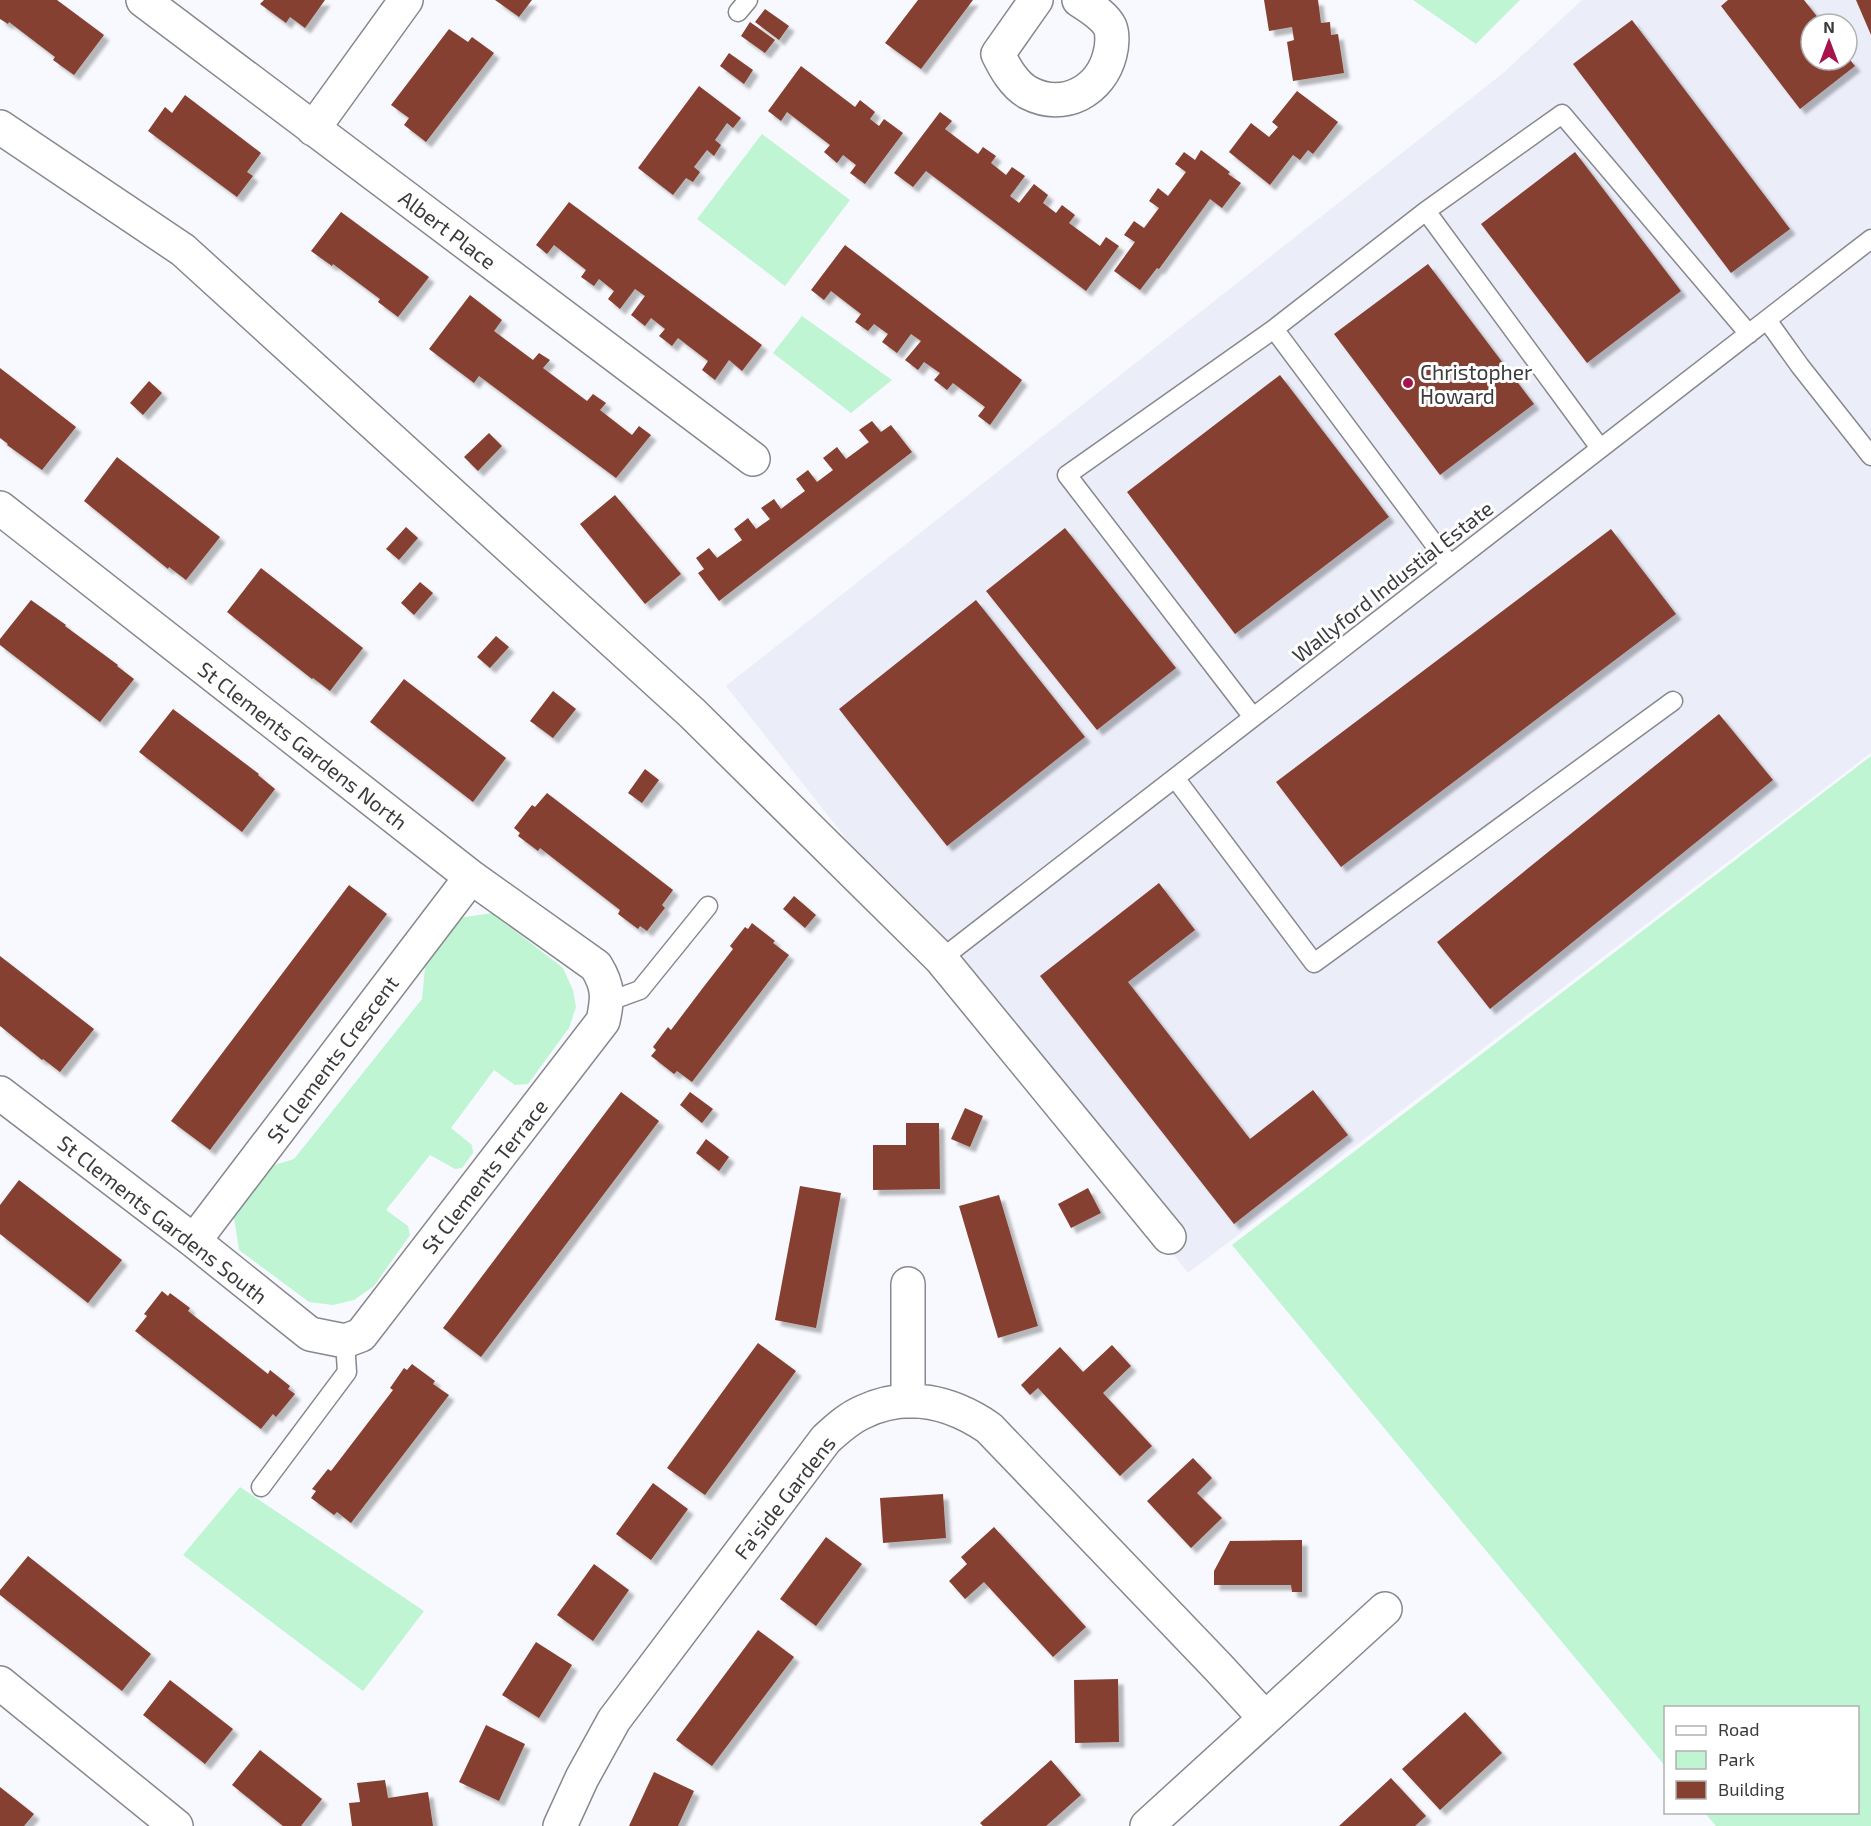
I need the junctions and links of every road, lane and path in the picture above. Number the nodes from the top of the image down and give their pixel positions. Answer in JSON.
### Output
{"nodes":[{"id":1,"x":143,"y":0,"type":"edge"},
{"id":2,"x":406,"y":0,"type":"edge"},
{"id":3,"x":1036,"y":0,"type":"edge"},
{"id":4,"x":1079,"y":0,"type":"edge"},
{"id":5,"x":0,"y":127,"type":"edge"},
{"id":6,"x":313,"y":129,"type":"junction"},
{"id":7,"x":1426,"y":211,"type":"junction"},
{"id":8,"x":1871,"y":239,"type":"edge"},
{"id":9,"x":1767,"y":320,"type":"junction"},
{"id":10,"x":1274,"y":329,"type":"junction"},
{"id":11,"x":1749,"y":334,"type":"junction"},
{"id":12,"x":1600,"y":448,"type":"junction"},
{"id":13,"x":1871,"y":456,"type":"edge"},
{"id":14,"x":753,"y":459,"type":"dead end"},
{"id":15,"x":0,"y":508,"type":"edge"},
{"id":16,"x":1450,"y":565,"type":"junction"},
{"id":17,"x":1673,"y":701,"type":"dead end"},
{"id":18,"x":1254,"y":717,"type":"junction"},
{"id":19,"x":1175,"y":778,"type":"junction"},
{"id":20,"x":471,"y":877,"type":"junction"},
{"id":21,"x":708,"y":906,"type":"dead end"},
{"id":22,"x":941,"y":959,"type":"junction"},
{"id":23,"x":606,"y":992,"type":"junction"},
{"id":24,"x":0,"y":1093,"type":"edge"},
{"id":25,"x":1169,"y":1237,"type":"dead end"},
{"id":26,"x":194,"y":1241,"type":"junction"},
{"id":27,"x":908,"y":1284,"type":"dead end"},
{"id":28,"x":337,"y":1340,"type":"junction"},
{"id":29,"x":908,"y":1401,"type":"junction"},
{"id":30,"x":261,"y":1487,"type":"dead end"},
{"id":31,"x":1385,"y":1609,"type":"dead end"},
{"id":32,"x":0,"y":1683,"type":"edge"},
{"id":33,"x":1265,"y":1718,"type":"junction"},
{"id":34,"x":176,"y":1826,"type":"edge"},
{"id":35,"x":560,"y":1826,"type":"edge"},
{"id":36,"x":1147,"y":1826,"type":"edge"}],
"edges":[{"from":1,"to":6,"type":"street","name":"Albert Place"},
{"from":2,"to":6,"type":"street"},
{"from":3,"to":4,"type":"street"},
{"from":5,"to":22,"type":"street"},
{"from":6,"to":14,"type":"street","name":"Albert Place"},
{"from":7,"to":10,"type":"lane"},
{"from":7,"to":11,"type":"lane"},
{"from":7,"to":12,"type":"lane"},
{"from":8,"to":9,"type":"lane","name":"Wallyford Industial Estate"},
{"from":9,"to":11,"type":"lane","name":"Wallyford Industial Estate"},
{"from":9,"to":13,"type":"lane"},
{"from":10,"to":16,"type":"lane"},
{"from":10,"to":18,"type":"lane"},
{"from":11,"to":12,"type":"lane","name":"Wallyford Industial Estate"},
{"from":12,"to":16,"type":"lane","name":"Wallyford Industial Estate"},
{"from":15,"to":20,"type":"street","name":"St Clements Gardens North"},
{"from":16,"to":18,"type":"lane","name":"Wallyford Industial Estate"},
{"from":17,"to":19,"type":"lane"},
{"from":18,"to":19,"type":"lane","name":"Wallyford Industial Estate"},
{"from":19,"to":22,"type":"lane","name":"Wallyford Industial Estate"},
{"from":20,"to":23,"type":"street","name":"St Clements Gardens North"},
{"from":20,"to":26,"type":"street","name":"St Clements Crescent"},
{"from":21,"to":23,"type":"lane"},
{"from":22,"to":25,"type":"street"},
{"from":23,"to":28,"type":"street","name":"St Clements Terrace"},
{"from":24,"to":26,"type":"street","name":"St Clements Gardens South"},
{"from":26,"to":28,"type":"street","name":"St Clements Gardens South"},
{"from":27,"to":29,"type":"street"},
{"from":28,"to":30,"type":"lane"},
{"from":29,"to":33,"type":"street","name":"Fa'side Gardens"},
{"from":29,"to":35,"type":"street","name":"Fa'side Gardens"},
{"from":31,"to":33,"type":"street"},
{"from":32,"to":34,"type":"street"},
{"from":33,"to":36,"type":"street"}]}
